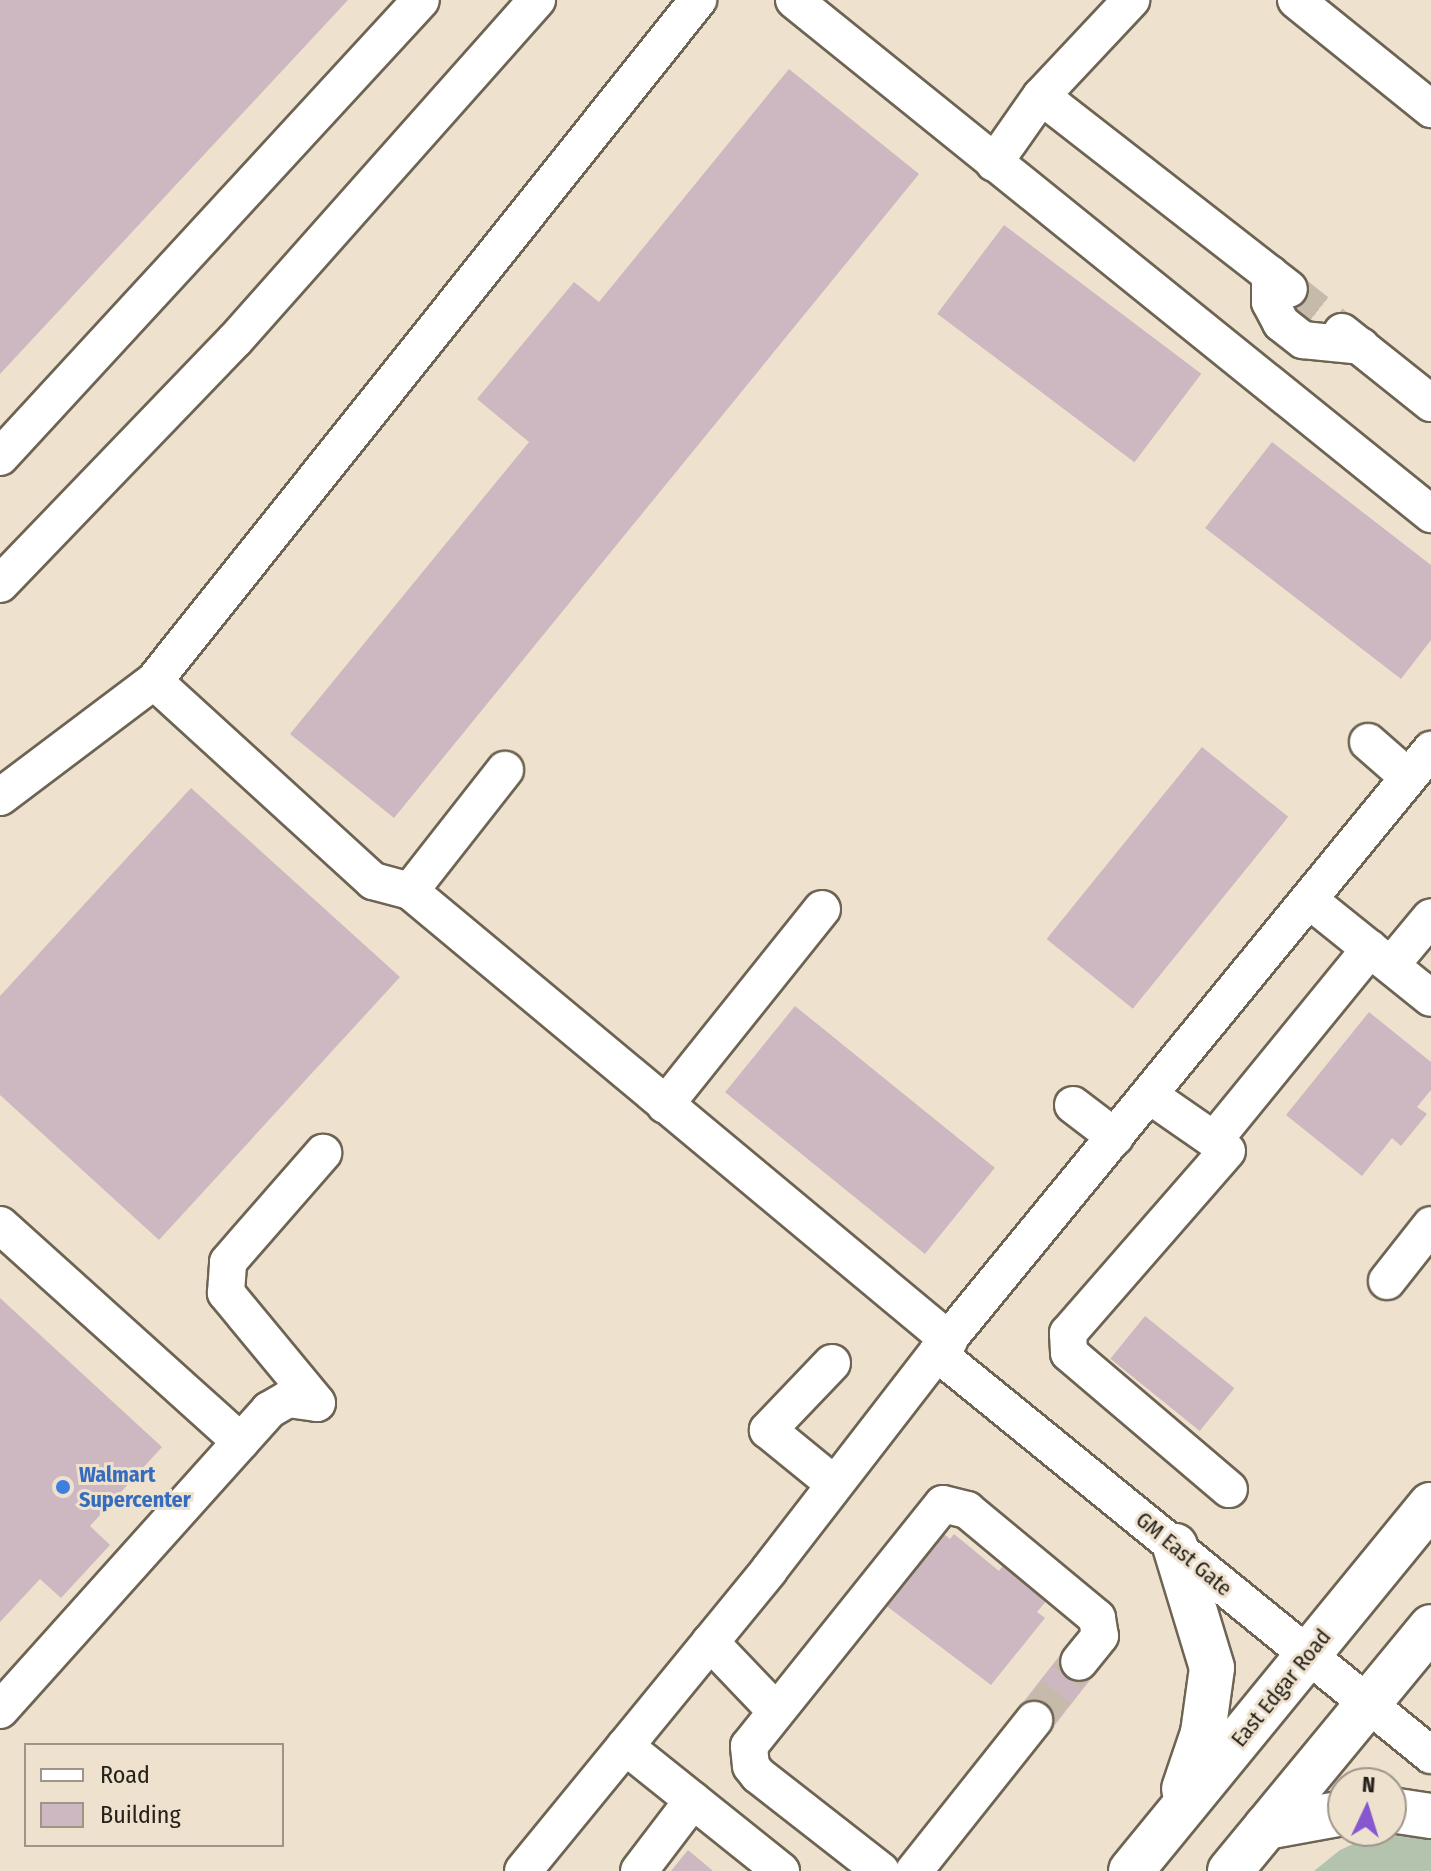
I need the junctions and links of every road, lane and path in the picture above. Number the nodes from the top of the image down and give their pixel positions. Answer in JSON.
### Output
{"nodes":[{"id":1,"x":421,"y":0,"type":"edge"},
{"id":2,"x":698,"y":0,"type":"edge"},
{"id":3,"x":794,"y":0,"type":"edge"},
{"id":4,"x":1131,"y":0,"type":"edge"},
{"id":5,"x":1296,"y":0,"type":"edge"},
{"id":6,"x":535,"y":1,"type":"edge"},
{"id":7,"x":1041,"y":96,"type":"junction"},
{"id":8,"x":1431,"y":109,"type":"edge"},
{"id":9,"x":994,"y":163,"type":"junction"},
{"id":10,"x":1431,"y":403,"type":"edge"},
{"id":11,"x":0,"y":457,"type":"edge"},
{"id":12,"x":1426,"y":499,"type":"edge"},
{"id":13,"x":0,"y":584,"type":"edge"},
{"id":14,"x":154,"y":681,"type":"junction"},
{"id":15,"x":1368,"y":742,"type":"dead end"},
{"id":16,"x":1431,"y":750,"type":"edge"},
{"id":17,"x":505,"y":770,"type":"dead end"},
{"id":18,"x":1408,"y":777,"type":"junction"},
{"id":19,"x":0,"y":797,"type":"edge"},
{"id":20,"x":410,"y":891,"type":"junction"},
{"id":21,"x":1309,"y":900,"type":"junction"},
{"id":22,"x":822,"y":909,"type":"dead end"},
{"id":23,"x":1431,"y":917,"type":"edge"},
{"id":24,"x":1381,"y":957,"type":"junction"},
{"id":25,"x":1431,"y":998,"type":"edge"},
{"id":26,"x":1149,"y":1095,"type":"junction"},
{"id":27,"x":665,"y":1105,"type":"junction"},
{"id":28,"x":1073,"y":1105,"type":"dead end"},
{"id":29,"x":1115,"y":1137,"type":"junction"},
{"id":30,"x":1227,"y":1151,"type":"dead end"},
{"id":31,"x":323,"y":1153,"type":"dead end"},
{"id":32,"x":0,"y":1225,"type":"edge"},
{"id":33,"x":1431,"y":1225,"type":"edge"},
{"id":34,"x":1387,"y":1281,"type":"dead end"},
{"id":35,"x":943,"y":1347,"type":"junction"},
{"id":36,"x":832,"y":1363,"type":"dead end"},
{"id":37,"x":241,"y":1442,"type":"junction"},
{"id":38,"x":833,"y":1483,"type":"junction"},
{"id":39,"x":1229,"y":1489,"type":"dead end"},
{"id":40,"x":1431,"y":1505,"type":"edge"},
{"id":41,"x":1175,"y":1546,"type":"junction"},
{"id":42,"x":1431,"y":1627,"type":"edge"},
{"id":43,"x":710,"y":1642,"type":"junction"},
{"id":44,"x":1309,"y":1655,"type":"junction"},
{"id":45,"x":1079,"y":1662,"type":"tunnel mouth"},
{"id":46,"x":1367,"y":1704,"type":"junction"},
{"id":47,"x":0,"y":1710,"type":"edge"},
{"id":48,"x":775,"y":1710,"type":"junction"},
{"id":49,"x":1034,"y":1720,"type":"tunnel mouth"},
{"id":50,"x":625,"y":1746,"type":"junction"},
{"id":51,"x":1431,"y":1755,"type":"edge"},
{"id":52,"x":693,"y":1800,"type":"junction"},
{"id":53,"x":1407,"y":1812,"type":"edge"},
{"id":54,"x":1327,"y":1816,"type":"edge"},
{"id":55,"x":1431,"y":1816,"type":"edge"},
{"id":56,"x":1174,"y":1818,"type":"junction"},
{"id":57,"x":1266,"y":1827,"type":"junction"},
{"id":58,"x":523,"y":1871,"type":"edge"},
{"id":59,"x":639,"y":1871,"type":"edge"},
{"id":60,"x":781,"y":1871,"type":"edge"},
{"id":61,"x":881,"y":1871,"type":"edge"},
{"id":62,"x":915,"y":1871,"type":"edge"},
{"id":63,"x":1131,"y":1871,"type":"edge"},
{"id":64,"x":1230,"y":1871,"type":"edge"}],
"edges":[{"from":1,"to":11,"type":"lane"},
{"from":2,"to":14,"type":"lane"},
{"from":3,"to":9,"type":"lane"},
{"from":4,"to":7,"type":"lane"},
{"from":5,"to":8,"type":"lane"},
{"from":6,"to":13,"type":"lane"},
{"from":7,"to":9,"type":"lane"},
{"from":7,"to":10,"type":"lane"},
{"from":9,"to":12,"type":"lane"},
{"from":14,"to":19,"type":"lane"},
{"from":14,"to":20,"type":"lane"},
{"from":15,"to":18,"type":"lane"},
{"from":16,"to":18,"type":"lane"},
{"from":17,"to":20,"type":"lane"},
{"from":18,"to":21,"type":"lane"},
{"from":20,"to":27,"type":"lane","name":"GM East Gate"},
{"from":21,"to":24,"type":"lane"},
{"from":21,"to":26,"type":"lane"},
{"from":22,"to":27,"type":"lane"},
{"from":23,"to":24,"type":"lane"},
{"from":24,"to":25,"type":"lane"},
{"from":24,"to":26,"type":"lane"},
{"from":26,"to":29,"type":"lane"},
{"from":27,"to":35,"type":"lane","name":"GM East Gate"},
{"from":28,"to":29,"type":"lane"},
{"from":29,"to":35,"type":"lane"},
{"from":30,"to":39,"type":"lane"},
{"from":31,"to":37,"type":"lane"},
{"from":32,"to":37,"type":"lane"},
{"from":33,"to":34,"type":"lane"},
{"from":35,"to":38,"type":"lane"},
{"from":35,"to":41,"type":"lane","name":"GM East Gate"},
{"from":36,"to":38,"type":"lane"},
{"from":37,"to":47,"type":"lane"},
{"from":38,"to":43,"type":"lane"},
{"from":40,"to":44,"type":"highway","name":"East Edgar Road"},
{"from":41,"to":44,"type":"lane","name":"GM East Gate"},
{"from":41,"to":56,"type":"highway"},
{"from":42,"to":46,"type":"highway"},
{"from":43,"to":48,"type":"lane"},
{"from":43,"to":50,"type":"lane"},
{"from":44,"to":46,"type":"lane","name":"GM East Gate"},
{"from":44,"to":56,"type":"highway","name":"East Edgar Road"},
{"from":45,"to":48,"type":"lane"},
{"from":46,"to":51,"type":"lane","name":"GM East Gate"},
{"from":46,"to":57,"type":"highway"},
{"from":48,"to":61,"type":"lane"},
{"from":49,"to":62,"type":"lane"},
{"from":50,"to":52,"type":"lane"},
{"from":50,"to":58,"type":"lane"},
{"from":52,"to":59,"type":"lane"},
{"from":52,"to":60,"type":"lane"},
{"from":53,"to":55,"type":"highway"},
{"from":54,"to":57,"type":"highway"},
{"from":56,"to":63,"type":"highway","name":"East Edgar Road"},
{"from":57,"to":64,"type":"highway"}]}
